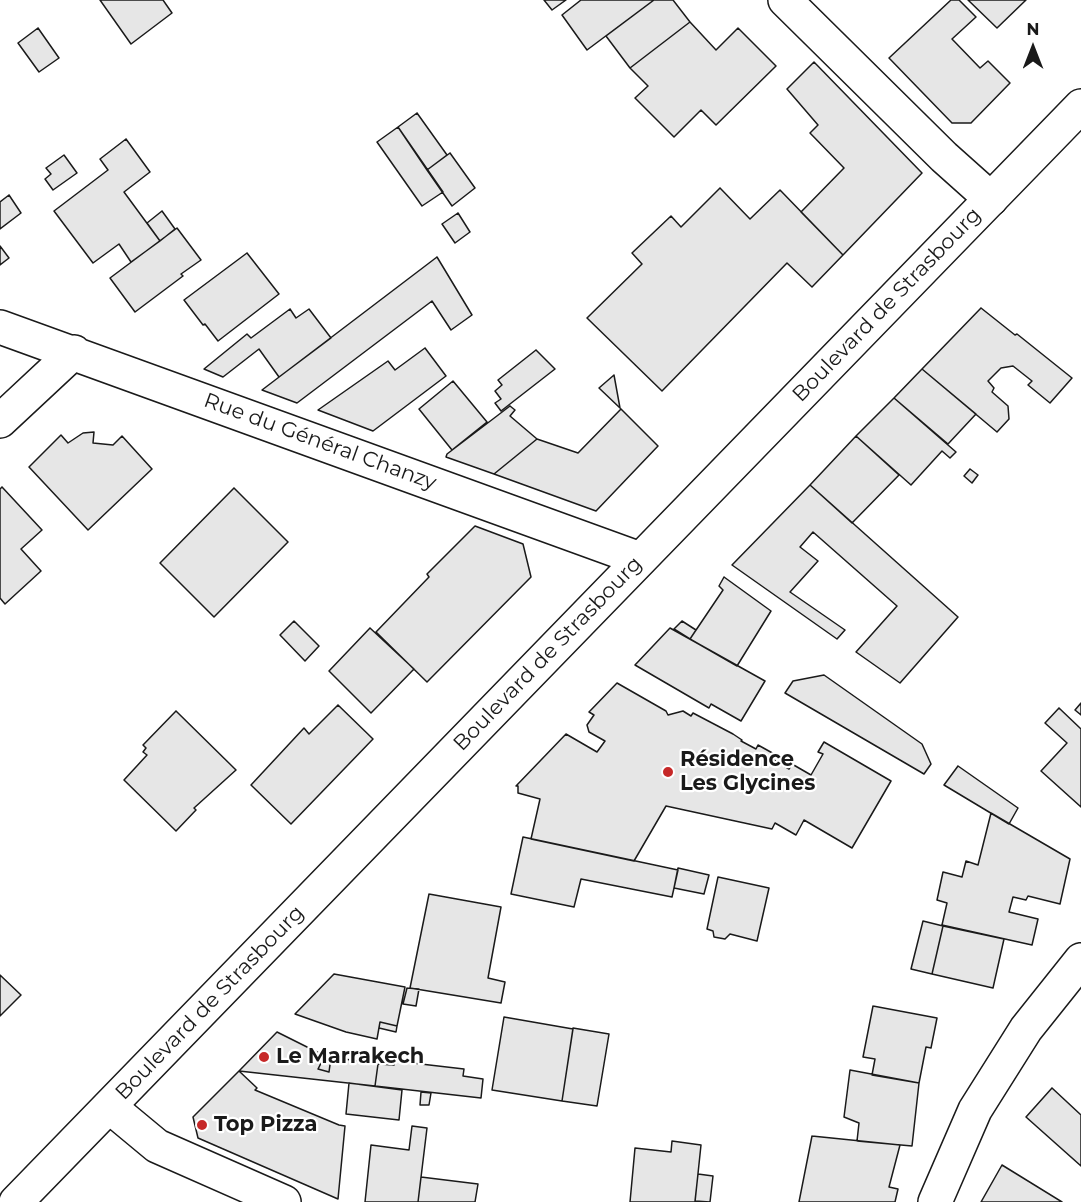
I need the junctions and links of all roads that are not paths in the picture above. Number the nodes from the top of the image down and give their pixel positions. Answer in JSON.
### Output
{"nodes":[{"id":1,"x":785,"y":0,"type":"edge"},
{"id":2,"x":1081,"y":106,"type":"edge"},
{"id":3,"x":991,"y":199,"type":"junction"},
{"id":4,"x":0,"y":327,"type":"edge"},
{"id":5,"x":74,"y":352,"type":"junction"},
{"id":6,"x":0,"y":421,"type":"edge"},
{"id":7,"x":640,"y":559,"type":"junction"},
{"id":8,"x":1081,"y":960,"type":"edge"},
{"id":9,"x":110,"y":1107,"type":"junction"},
{"id":10,"x":16,"y":1202,"type":"edge"},
{"id":11,"x":284,"y":1202,"type":"edge"},
{"id":12,"x":935,"y":1202,"type":"edge"}],
"edges":[{"from":1,"to":3,"type":"street"},
{"from":2,"to":3,"type":"street","name":"Boulevard de Strasbourg"},
{"from":3,"to":7,"type":"street","name":"Boulevard de Strasbourg"},
{"from":4,"to":5,"type":"street","name":"Rue du Général Chanzy"},
{"from":5,"to":6,"type":"street"},
{"from":5,"to":7,"type":"street","name":"Rue du Général Chanzy"},
{"from":7,"to":9,"type":"street","name":"Boulevard de Strasbourg"},
{"from":8,"to":12,"type":"street"},
{"from":9,"to":10,"type":"street","name":"Boulevard de Strasbourg"},
{"from":9,"to":11,"type":"street"}]}
